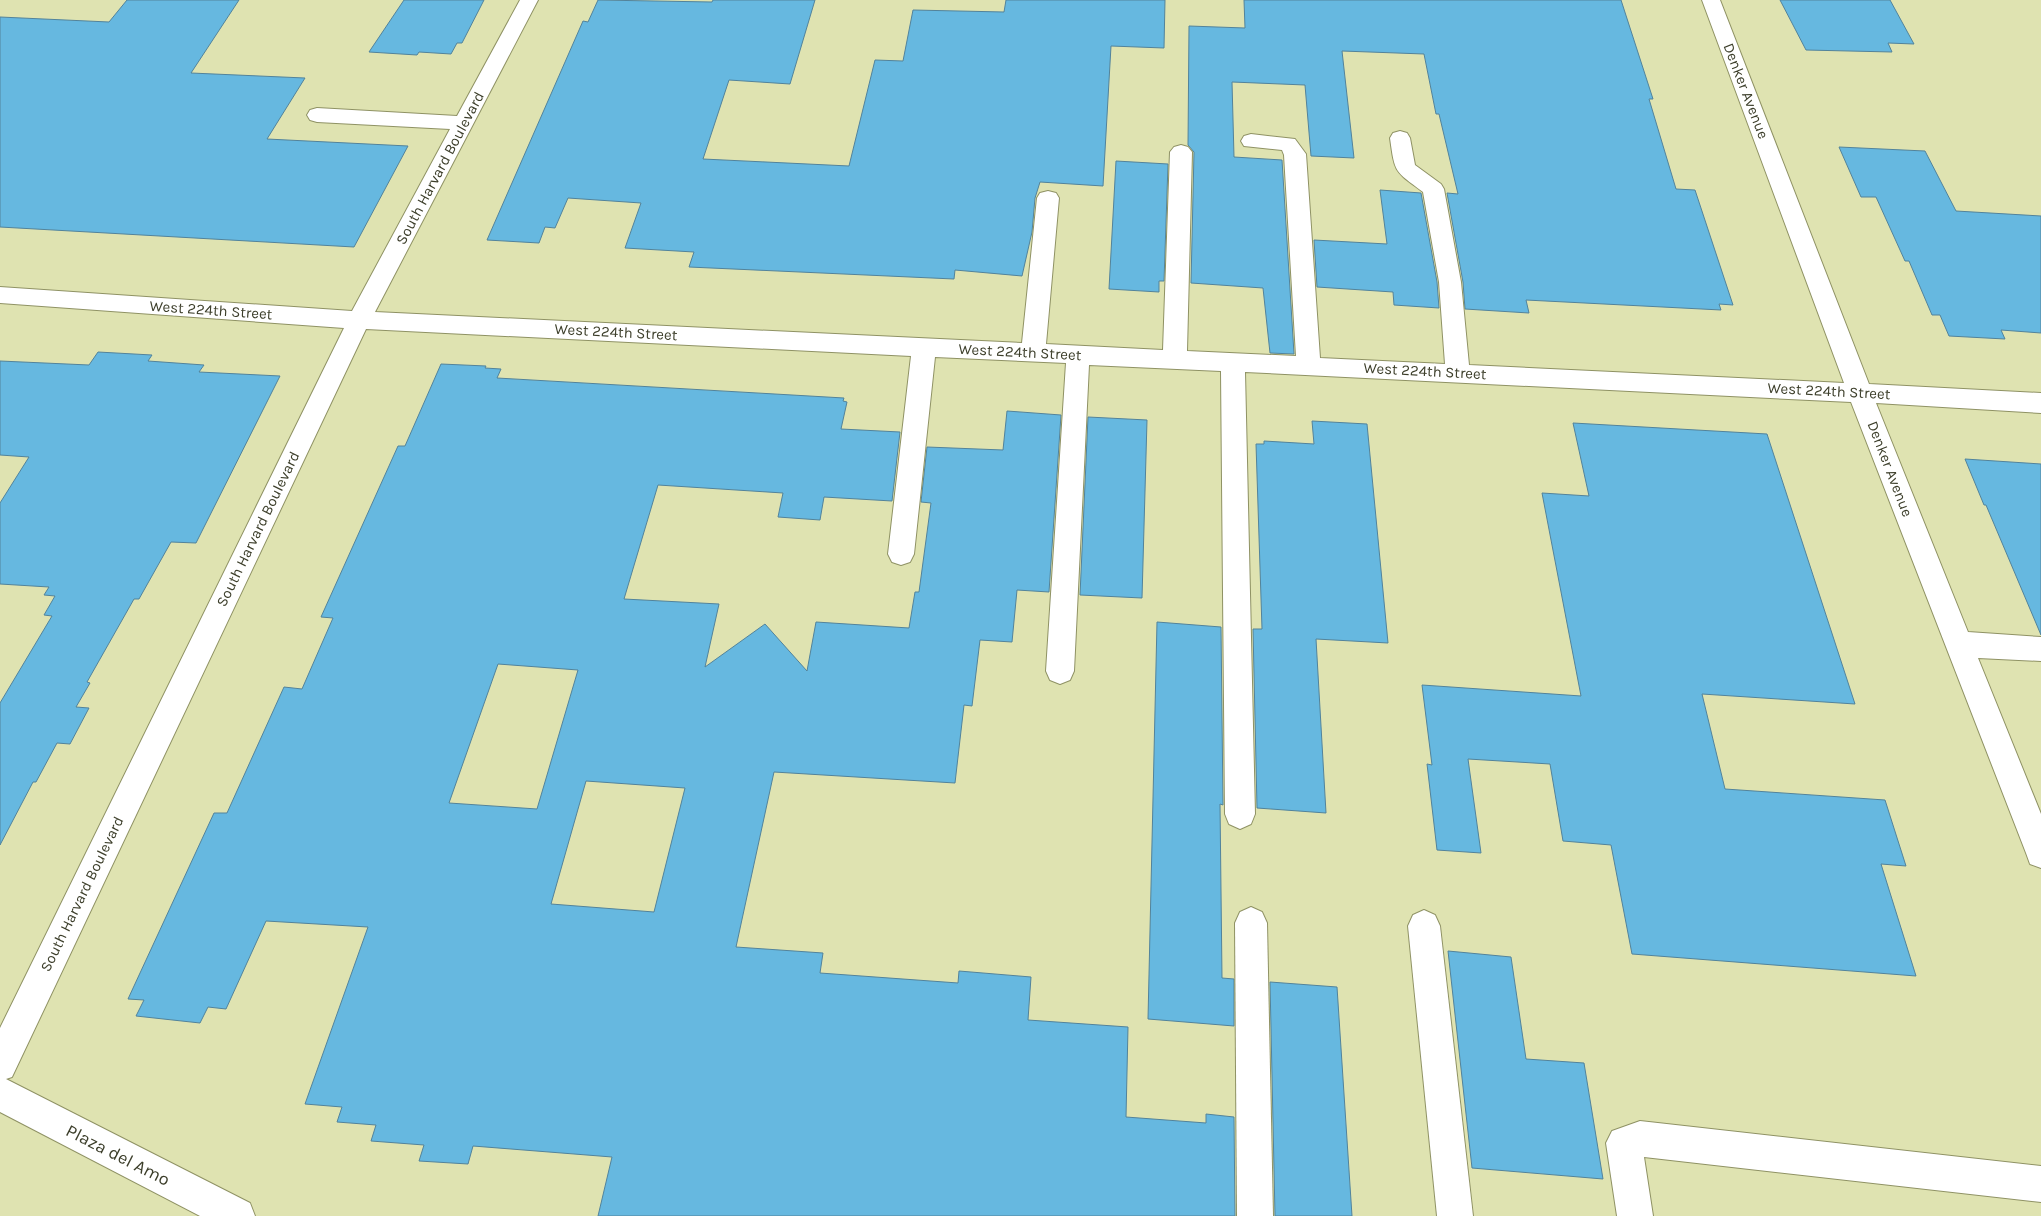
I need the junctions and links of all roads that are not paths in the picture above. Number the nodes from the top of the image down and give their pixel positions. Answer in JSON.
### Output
{"nodes":[{"id":1,"x":529,"y":0,"type":"edge"},
{"id":2,"x":1711,"y":0,"type":"edge"},
{"id":3,"x":317,"y":115,"type":"dead end"},
{"id":4,"x":463,"y":124,"type":"junction"},
{"id":5,"x":1400,"y":138,"type":"dead end"},
{"id":6,"x":1251,"y":141,"type":"dead end"},
{"id":7,"x":1181,"y":152,"type":"dead end"},
{"id":8,"x":1048,"y":198,"type":"dead end"},
{"id":9,"x":0,"y":295,"type":"edge"},
{"id":10,"x":359,"y":320,"type":"junction"},
{"id":11,"x":924,"y":347,"type":"junction"},
{"id":12,"x":1033,"y":353,"type":"junction"},
{"id":13,"x":1078,"y":355,"type":"junction"},
{"id":14,"x":1175,"y":360,"type":"junction"},
{"id":15,"x":1232,"y":362,"type":"junction"},
{"id":16,"x":1309,"y":366,"type":"junction"},
{"id":17,"x":1458,"y":373,"type":"junction"},
{"id":18,"x":1860,"y":393,"type":"junction"},
{"id":19,"x":2041,"y":403,"type":"edge"},
{"id":20,"x":901,"y":554,"type":"dead end"},
{"id":21,"x":1958,"y":644,"type":"junction"},
{"id":22,"x":2041,"y":649,"type":"edge"},
{"id":23,"x":1060,"y":671,"type":"dead end"},
{"id":24,"x":1240,"y":814,"type":"dead end"},
{"id":25,"x":2041,"y":853,"type":"edge"},
{"id":26,"x":1251,"y":923,"type":"dead end"},
{"id":27,"x":1424,"y":926,"type":"dead end"},
{"id":28,"x":0,"y":1065,"type":"edge"},
{"id":29,"x":0,"y":1094,"type":"edge"},
{"id":30,"x":2041,"y":1184,"type":"edge"},
{"id":31,"x":237,"y":1216,"type":"edge"},
{"id":32,"x":1255,"y":1216,"type":"edge"},
{"id":33,"x":1456,"y":1216,"type":"edge"},
{"id":34,"x":1636,"y":1216,"type":"edge"}],
"edges":[{"from":1,"to":4,"type":"street","name":"South Harvard Boulevard"},
{"from":2,"to":18,"type":"street","name":"Denker Avenue"},
{"from":3,"to":4,"type":"street"},
{"from":4,"to":10,"type":"street","name":"South Harvard Boulevard"},
{"from":5,"to":17,"type":"street"},
{"from":6,"to":16,"type":"street"},
{"from":7,"to":14,"type":"street"},
{"from":8,"to":12,"type":"street"},
{"from":9,"to":10,"type":"street","name":"West 224th Street"},
{"from":10,"to":11,"type":"street","name":"West 224th Street"},
{"from":10,"to":28,"type":"street","name":"South Harvard Boulevard"},
{"from":11,"to":12,"type":"street","name":"West 224th Street"},
{"from":11,"to":20,"type":"street"},
{"from":12,"to":13,"type":"street","name":"West 224th Street"},
{"from":13,"to":14,"type":"street","name":"West 224th Street"},
{"from":13,"to":23,"type":"street"},
{"from":14,"to":15,"type":"street","name":"West 224th Street"},
{"from":15,"to":16,"type":"street","name":"West 224th Street"},
{"from":15,"to":24,"type":"street"},
{"from":16,"to":17,"type":"street","name":"West 224th Street"},
{"from":17,"to":18,"type":"street","name":"West 224th Street"},
{"from":18,"to":19,"type":"street","name":"West 224th Street"},
{"from":18,"to":21,"type":"street","name":"Denker Avenue"},
{"from":21,"to":22,"type":"street"},
{"from":21,"to":25,"type":"street","name":"Denker Avenue"},
{"from":26,"to":32,"type":"street"},
{"from":27,"to":33,"type":"street"},
{"from":29,"to":31,"type":"street","name":"Plaza del Amo"},
{"from":30,"to":34,"type":"street"}]}
